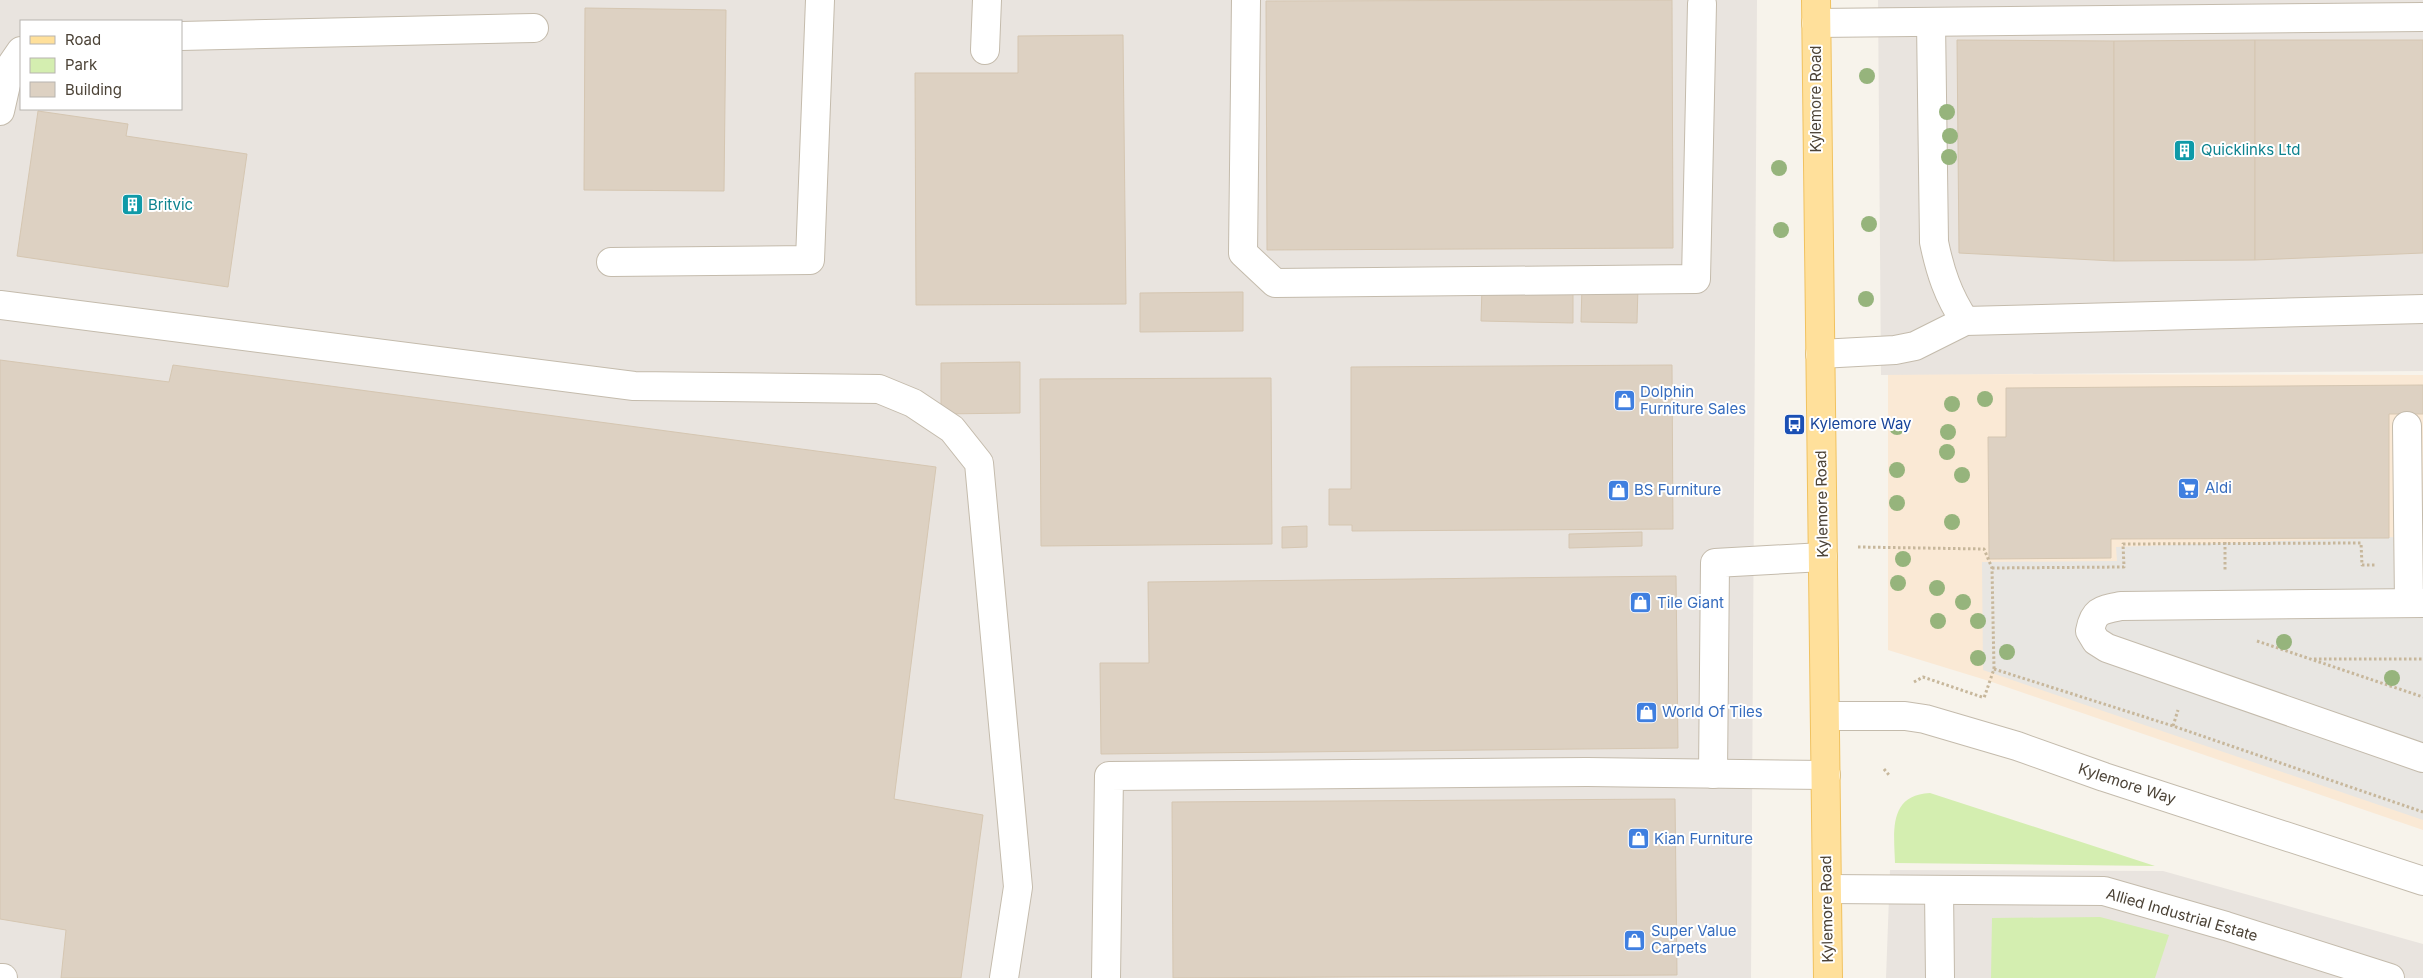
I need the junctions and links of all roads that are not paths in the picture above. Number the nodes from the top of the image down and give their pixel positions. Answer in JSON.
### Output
{"nodes":[{"id":1,"x":820,"y":0,"type":"edge"},
{"id":2,"x":987,"y":0,"type":"edge"},
{"id":3,"x":1246,"y":0,"type":"edge"},
{"id":4,"x":1702,"y":4,"type":"dead end"},
{"id":5,"x":1816,"y":11,"type":"edge"},
{"id":6,"x":2423,"y":17,"type":"edge"},
{"id":7,"x":1931,"y":22,"type":"junction"},
{"id":8,"x":534,"y":28,"type":"dead end"},
{"id":9,"x":182,"y":36,"type":"edge"},
{"id":10,"x":985,"y":50,"type":"dead end"},
{"id":11,"x":20,"y":52,"type":"edge"},
{"id":12,"x":0,"y":111,"type":"edge"},
{"id":13,"x":611,"y":262,"type":"dead end"},
{"id":14,"x":0,"y":305,"type":"edge"},
{"id":15,"x":2423,"y":309,"type":"edge"},
{"id":16,"x":1965,"y":321,"type":"junction"},
{"id":17,"x":1820,"y":354,"type":"junction"},
{"id":18,"x":2407,"y":426,"type":"dead end"},
{"id":19,"x":1823,"y":552,"type":"junction"},
{"id":20,"x":2416,"y":603,"type":"edge"},
{"id":21,"x":1825,"y":716,"type":"junction"},
{"id":22,"x":2423,"y":758,"type":"edge"},
{"id":23,"x":1713,"y":774,"type":"junction"},
{"id":24,"x":1826,"y":775,"type":"junction"},
{"id":25,"x":2423,"y":881,"type":"edge"},
{"id":26,"x":1827,"y":889,"type":"junction"},
{"id":27,"x":1939,"y":890,"type":"junction"},
{"id":28,"x":1004,"y":978,"type":"edge"},
{"id":29,"x":1106,"y":978,"type":"edge"},
{"id":30,"x":1828,"y":978,"type":"edge"},
{"id":31,"x":1940,"y":978,"type":"edge"},
{"id":32,"x":2390,"y":978,"type":"edge"}],
"edges":[{"from":1,"to":13,"type":"street"},
{"from":2,"to":10,"type":"street"},
{"from":3,"to":4,"type":"street"},
{"from":5,"to":7,"type":"street"},
{"from":5,"to":17,"type":"main road","name":"Kylemore Road"},
{"from":6,"to":7,"type":"street"},
{"from":7,"to":16,"type":"street"},
{"from":8,"to":9,"type":"street"},
{"from":11,"to":12,"type":"street"},
{"from":14,"to":28,"type":"street"},
{"from":15,"to":16,"type":"street"},
{"from":16,"to":17,"type":"street"},
{"from":17,"to":19,"type":"main road","name":"Kylemore Road"},
{"from":18,"to":20,"type":"street"},
{"from":19,"to":21,"type":"main road","name":"Kylemore Road"},
{"from":19,"to":23,"type":"street"},
{"from":20,"to":22,"type":"street"},
{"from":21,"to":24,"type":"main road","name":"Kylemore Road"},
{"from":21,"to":25,"type":"street","name":"Kylemore Way"},
{"from":23,"to":24,"type":"street"},
{"from":23,"to":29,"type":"street"},
{"from":24,"to":26,"type":"main road","name":"Kylemore Road"},
{"from":26,"to":27,"type":"street","name":"Allied Industrial Estate"},
{"from":26,"to":30,"type":"main road","name":"Kylemore Road"},
{"from":27,"to":31,"type":"street"},
{"from":27,"to":32,"type":"street","name":"Allied Industrial Estate"}]}
